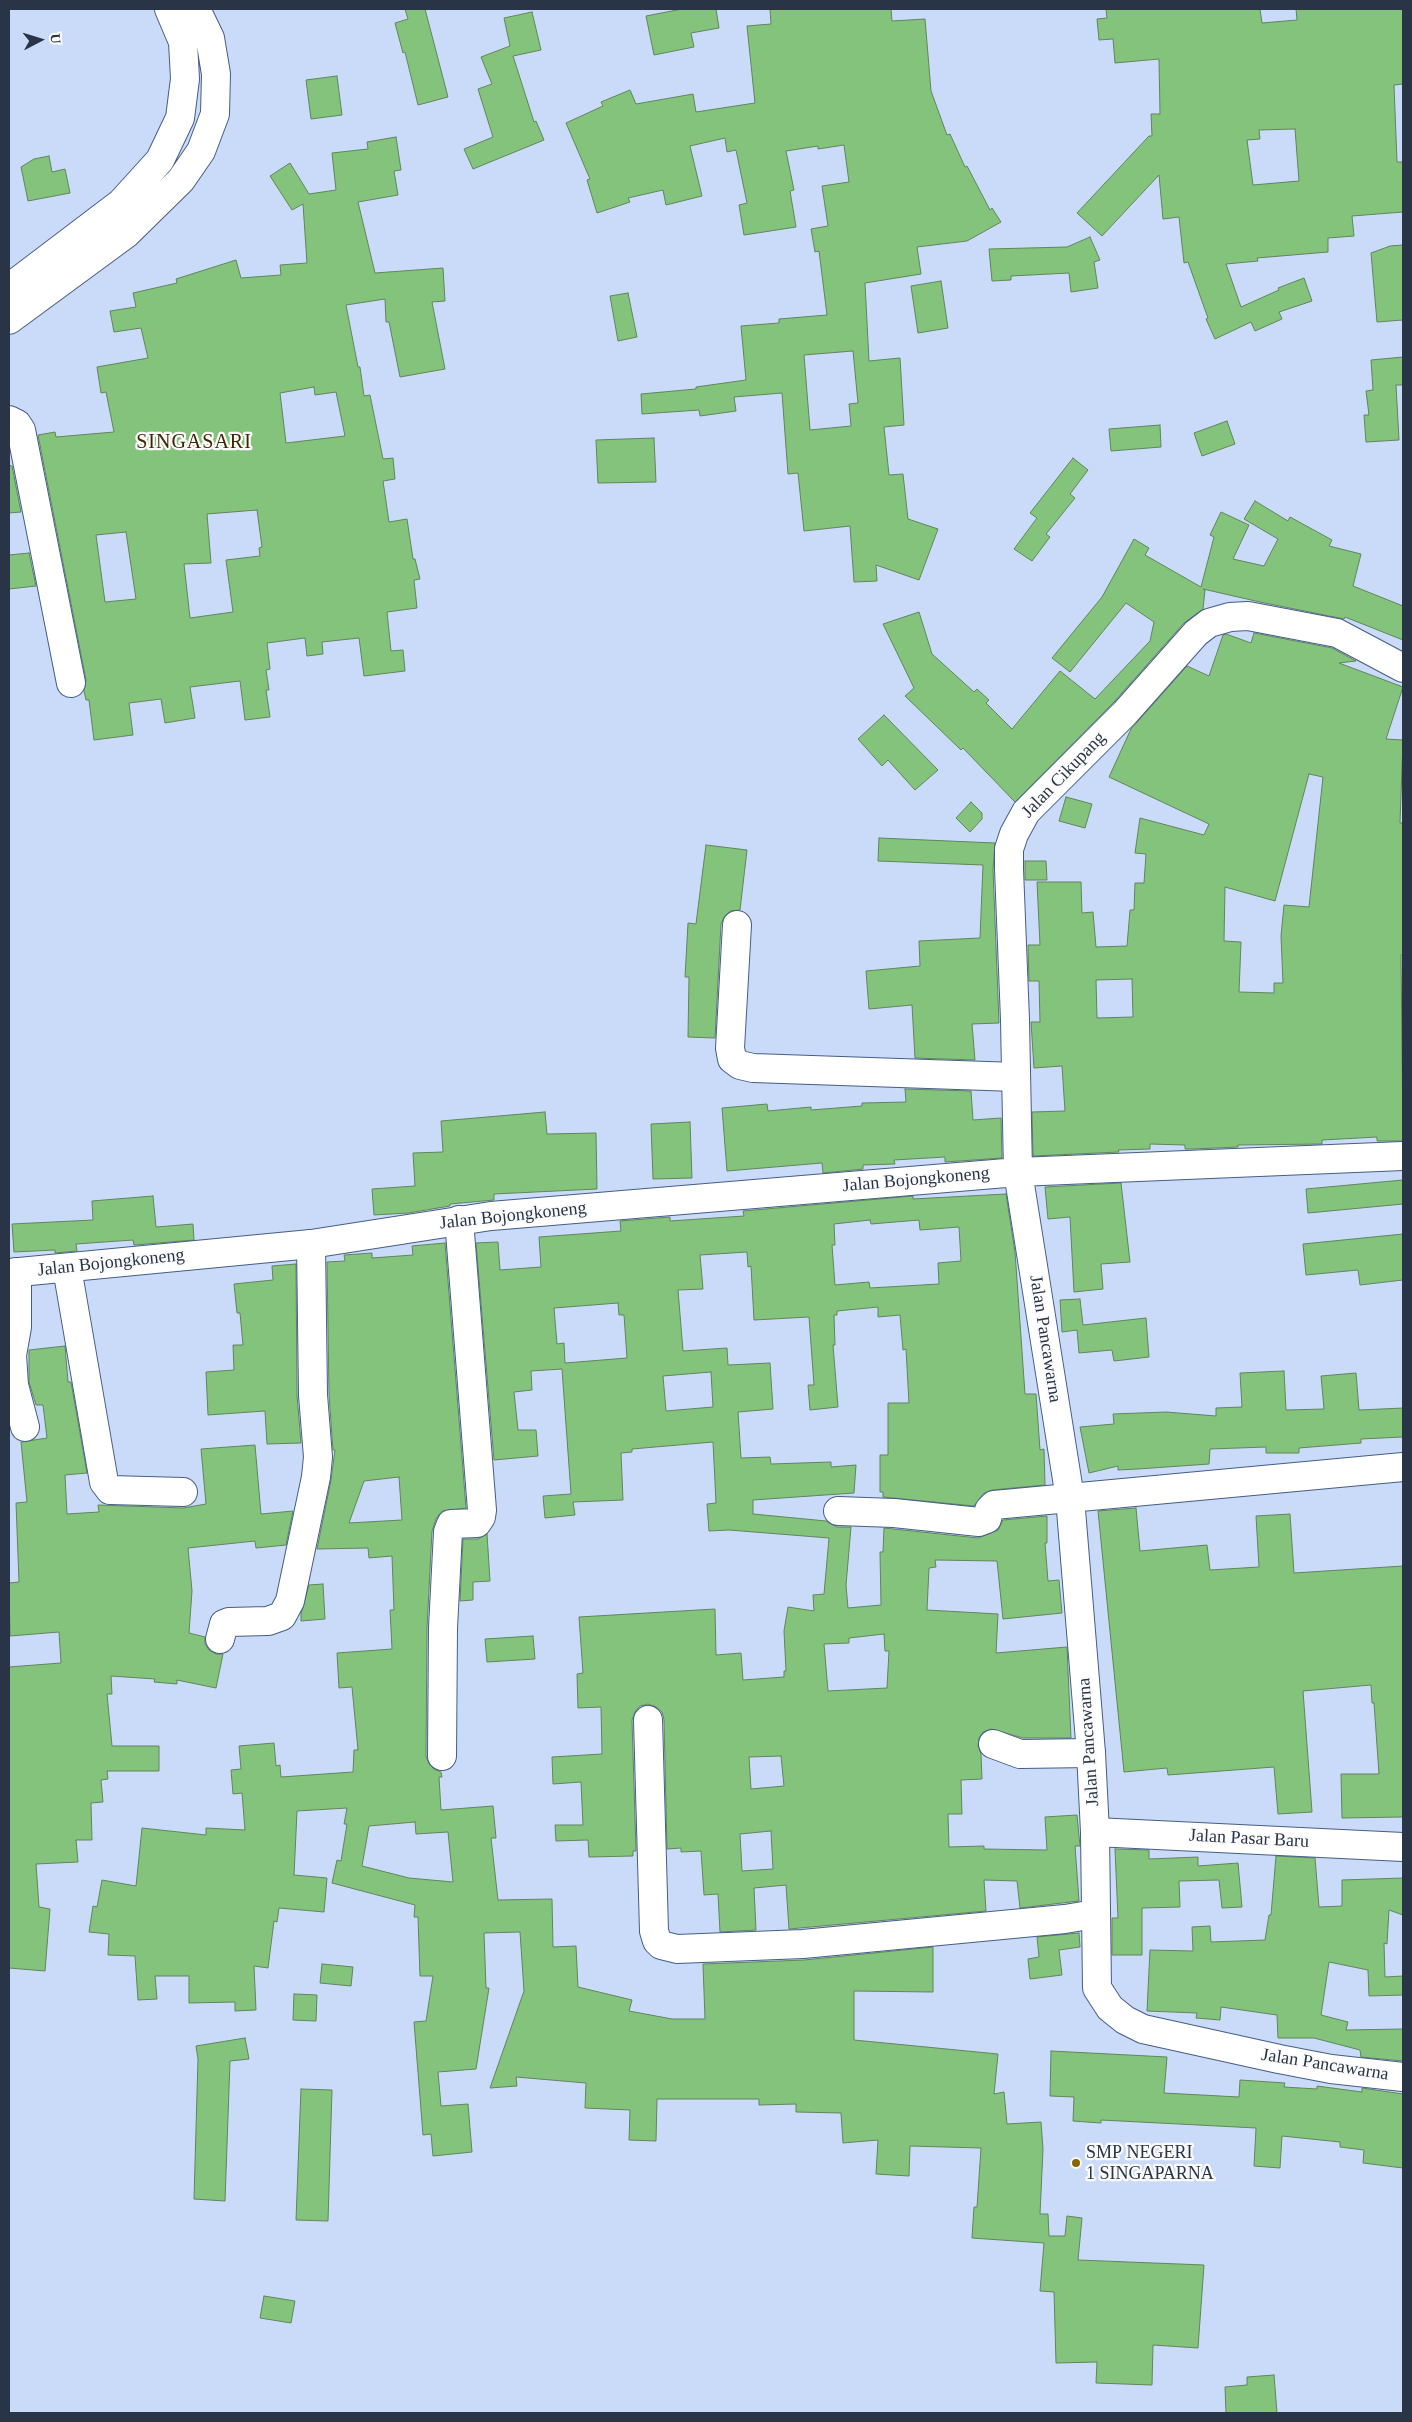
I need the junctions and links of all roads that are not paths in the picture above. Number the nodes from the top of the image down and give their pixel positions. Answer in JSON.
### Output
{"nodes":[{"id":1,"x":169,"y":9,"type":"edge"},
{"id":2,"x":196,"y":9,"type":"edge"},
{"id":3,"x":22,"y":289,"type":"edge"},
{"id":4,"x":9,"y":320,"type":"edge"},
{"id":5,"x":9,"y":420,"type":"edge"},
{"id":6,"x":1403,"y":668,"type":"edge"},
{"id":7,"x":71,"y":684,"type":"dead end"},
{"id":8,"x":737,"y":925,"type":"dead end"},
{"id":9,"x":1016,"y":1076,"type":"junction"},
{"id":10,"x":1403,"y":1156,"type":"edge"},
{"id":11,"x":1018,"y":1172,"type":"junction"},
{"id":12,"x":459,"y":1220,"type":"junction"},
{"id":13,"x":311,"y":1244,"type":"junction"},
{"id":14,"x":67,"y":1268,"type":"junction"},
{"id":15,"x":13,"y":1273,"type":"edge"},
{"id":16,"x":25,"y":1427,"type":"dead end"},
{"id":17,"x":1403,"y":1466,"type":"edge"},
{"id":18,"x":183,"y":1492,"type":"dead end"},
{"id":19,"x":1070,"y":1498,"type":"junction"},
{"id":20,"x":838,"y":1512,"type":"dead end"},
{"id":21,"x":220,"y":1639,"type":"dead end"},
{"id":22,"x":648,"y":1720,"type":"dead end"},
{"id":23,"x":993,"y":1744,"type":"dead end"},
{"id":24,"x":1091,"y":1753,"type":"junction"},
{"id":25,"x":442,"y":1756,"type":"dead end"},
{"id":26,"x":1095,"y":1832,"type":"junction"},
{"id":27,"x":1403,"y":1847,"type":"edge"},
{"id":28,"x":1095,"y":1914,"type":"junction"},
{"id":29,"x":1403,"y":2077,"type":"edge"}],
"edges":[{"from":1,"to":3,"type":"street"},
{"from":2,"to":3,"type":"street"},
{"from":3,"to":4,"type":"street"},
{"from":5,"to":7,"type":"street"},
{"from":6,"to":9,"type":"street","name":"Jalan Cikupang"},
{"from":8,"to":9,"type":"street"},
{"from":9,"to":11,"type":"street","name":"Jalan Cikupang"},
{"from":10,"to":11,"type":"street","name":"Jalan Bojongkoneng"},
{"from":11,"to":12,"type":"street","name":"Jalan Bojongkoneng"},
{"from":11,"to":19,"type":"street","name":"Jalan Pancawarna"},
{"from":12,"to":13,"type":"street","name":"Jalan Bojongkoneng"},
{"from":12,"to":25,"type":"street"},
{"from":13,"to":14,"type":"street","name":"Jalan Bojongkoneng"},
{"from":13,"to":21,"type":"street"},
{"from":14,"to":15,"type":"street","name":"Jalan Bojongkoneng"},
{"from":14,"to":18,"type":"street"},
{"from":15,"to":16,"type":"street"},
{"from":17,"to":19,"type":"street"},
{"from":19,"to":20,"type":"street"},
{"from":19,"to":24,"type":"street","name":"Jalan Pancawarna"},
{"from":22,"to":28,"type":"street"},
{"from":23,"to":24,"type":"street"},
{"from":24,"to":26,"type":"street","name":"Jalan Pancawarna"},
{"from":26,"to":27,"type":"street","name":"Jalan Pasar Baru"},
{"from":26,"to":28,"type":"street","name":"Jalan Pancawarna"},
{"from":28,"to":29,"type":"street","name":"Jalan Pancawarna"}]}
